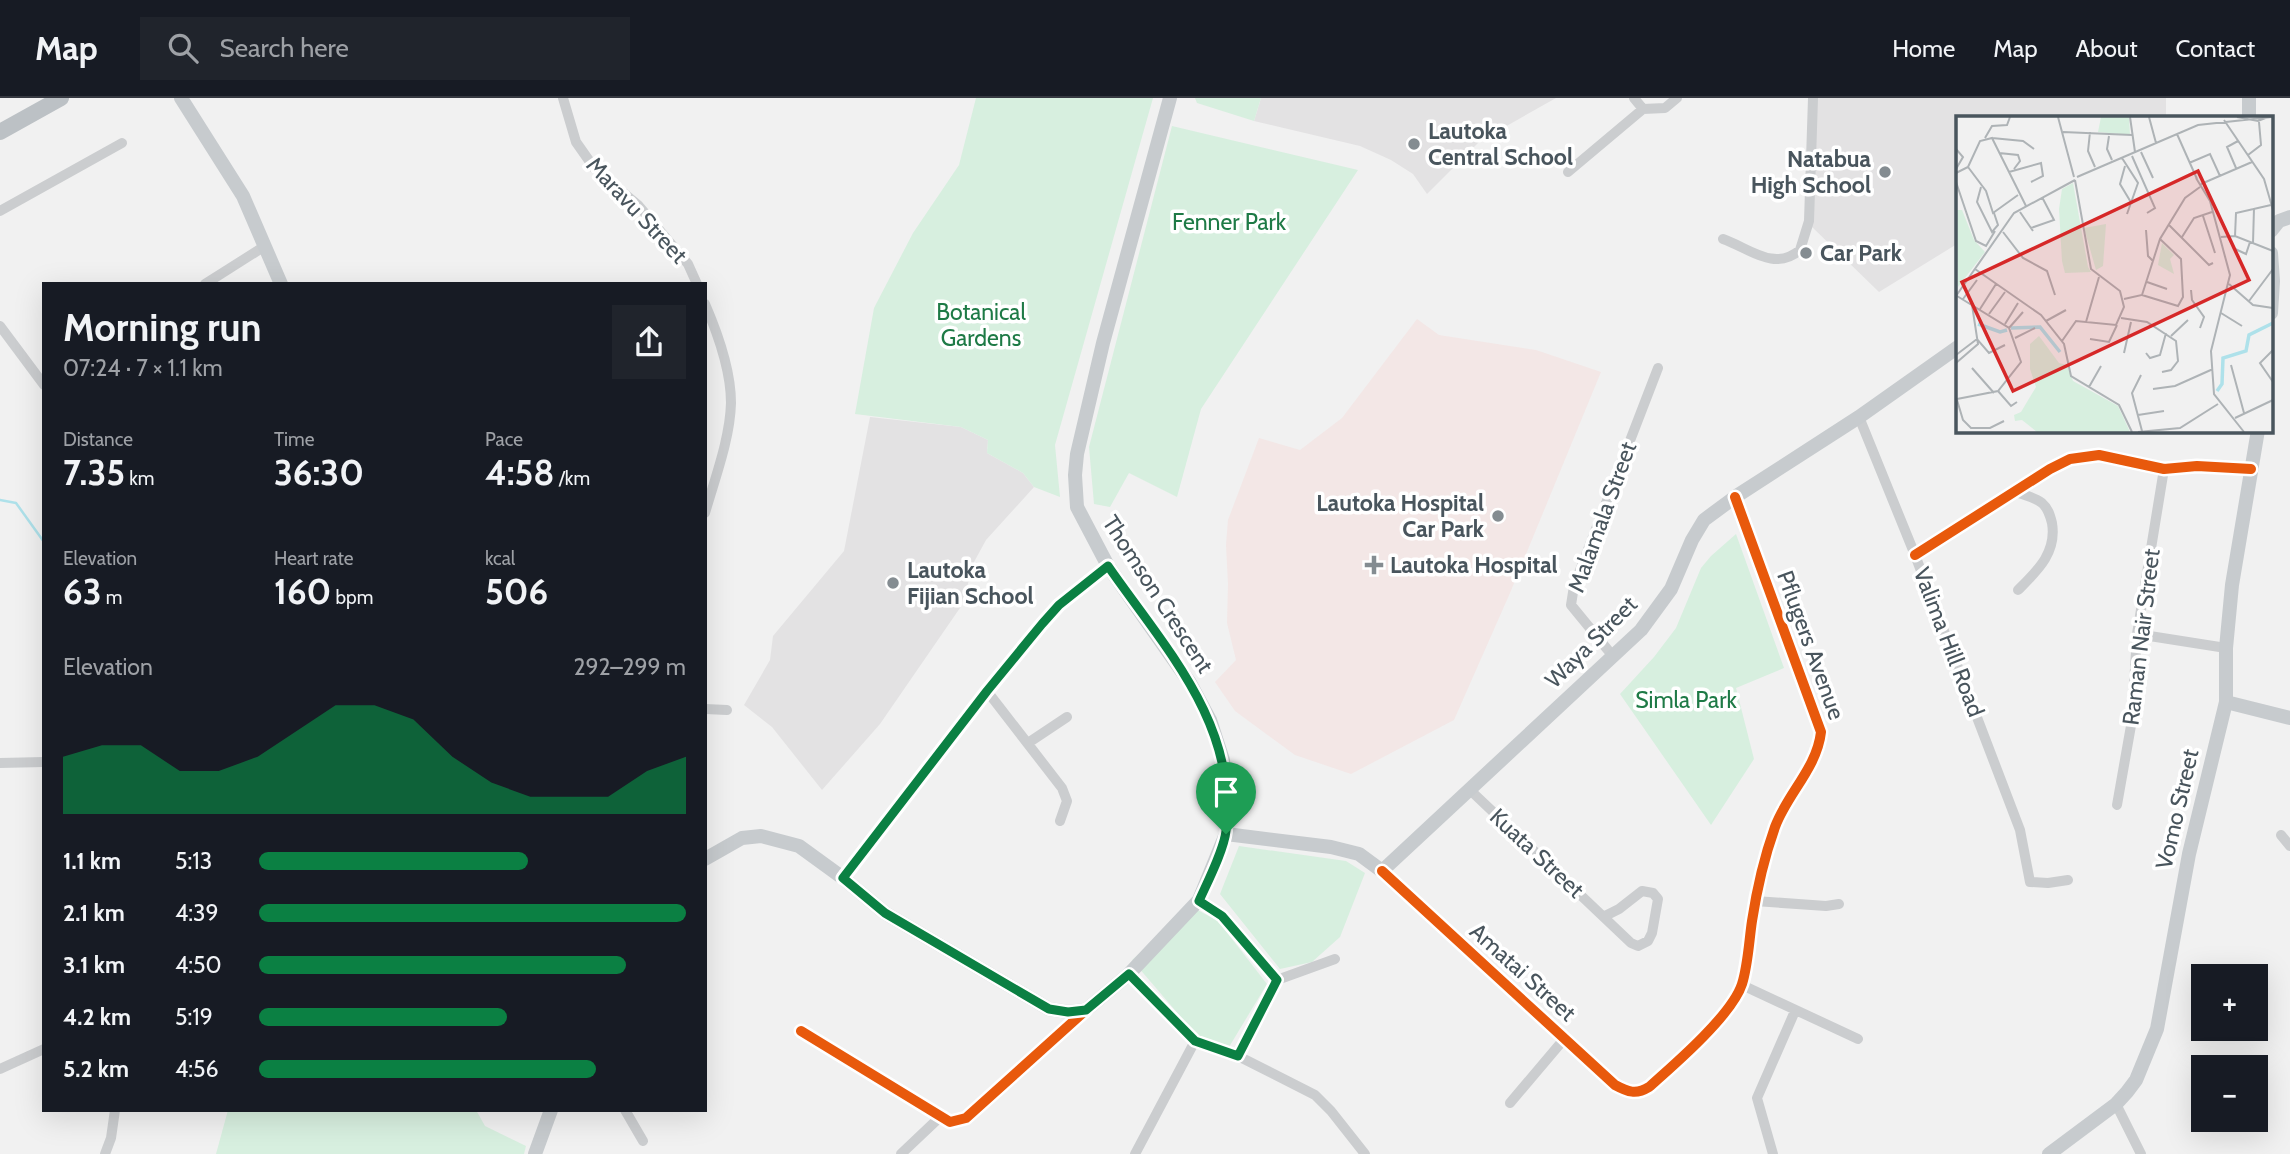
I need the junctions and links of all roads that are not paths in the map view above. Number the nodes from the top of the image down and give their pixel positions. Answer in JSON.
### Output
{"nodes":[{"id":1,"x":61,"y":98,"type":"edge"},
{"id":2,"x":181,"y":98,"type":"edge"},
{"id":3,"x":563,"y":98,"type":"edge"},
{"id":4,"x":1170,"y":98,"type":"edge"},
{"id":5,"x":1634,"y":98,"type":"edge"},
{"id":6,"x":1677,"y":98,"type":"edge"},
{"id":7,"x":1813,"y":98,"type":"edge"},
{"id":8,"x":2249,"y":98,"type":"edge"},
{"id":9,"x":1643,"y":109,"type":"junction"},
{"id":10,"x":2249,"y":116,"type":"edge"},
{"id":11,"x":0,"y":132,"type":"edge"},
{"id":12,"x":122,"y":143,"type":"dead end"},
{"id":13,"x":1568,"y":172,"type":"dead end"},
{"id":14,"x":0,"y":211,"type":"edge"},
{"id":15,"x":2272,"y":211,"type":"edge"},
{"id":16,"x":2290,"y":215,"type":"edge"},
{"id":17,"x":2272,"y":230,"type":"edge"},
{"id":18,"x":1723,"y":239,"type":"dead end"},
{"id":19,"x":265,"y":246,"type":"junction"},
{"id":20,"x":2272,"y":267,"type":"edge"},
{"id":21,"x":208,"y":282,"type":"edge"},
{"id":22,"x":280,"y":282,"type":"edge"},
{"id":23,"x":696,"y":282,"type":"edge"},
{"id":24,"x":2272,"y":297,"type":"edge"},
{"id":25,"x":707,"y":309,"type":"edge"},
{"id":26,"x":0,"y":326,"type":"edge"},
{"id":27,"x":1956,"y":348,"type":"edge"},
{"id":28,"x":1658,"y":368,"type":"dead end"},
{"id":29,"x":42,"y":382,"type":"edge"},
{"id":30,"x":1859,"y":417,"type":"junction"},
{"id":31,"x":2258,"y":432,"type":"edge"},
{"id":32,"x":2164,"y":469,"type":"junction"},
{"id":33,"x":2251,"y":469,"type":"junction"},
{"id":34,"x":2015,"y":492,"type":"junction"},
{"id":35,"x":1735,"y":496,"type":"junction"},
{"id":36,"x":707,"y":505,"type":"edge"},
{"id":37,"x":1915,"y":555,"type":"junction"},
{"id":38,"x":1108,"y":566,"type":"junction"},
{"id":39,"x":2018,"y":590,"type":"dead end"},
{"id":40,"x":2137,"y":634,"type":"junction"},
{"id":41,"x":2227,"y":648,"type":"junction"},
{"id":42,"x":1612,"y":655,"type":"junction"},
{"id":43,"x":987,"y":691,"type":"junction"},
{"id":44,"x":2226,"y":702,"type":"junction"},
{"id":45,"x":707,"y":709,"type":"edge"},
{"id":46,"x":727,"y":710,"type":"dead end"},
{"id":47,"x":1067,"y":717,"type":"dead end"},
{"id":48,"x":2290,"y":718,"type":"edge"},
{"id":49,"x":1028,"y":743,"type":"junction"},
{"id":50,"x":42,"y":762,"type":"edge"},
{"id":51,"x":0,"y":764,"type":"edge"},
{"id":52,"x":1470,"y":790,"type":"junction"},
{"id":53,"x":2118,"y":805,"type":"dead end"},
{"id":54,"x":1059,"y":821,"type":"dead end"},
{"id":55,"x":1226,"y":834,"type":"junction"},
{"id":56,"x":2281,"y":835,"type":"dead end"},
{"id":57,"x":2290,"y":846,"type":"edge"},
{"id":58,"x":707,"y":858,"type":"edge"},
{"id":59,"x":1382,"y":871,"type":"junction"},
{"id":60,"x":843,"y":878,"type":"junction"},
{"id":61,"x":2068,"y":880,"type":"dead end"},
{"id":62,"x":1199,"y":901,"type":"junction"},
{"id":63,"x":1755,"y":901,"type":"junction"},
{"id":64,"x":1839,"y":904,"type":"dead end"},
{"id":65,"x":1605,"y":916,"type":"junction"},
{"id":66,"x":1335,"y":959,"type":"dead end"},
{"id":67,"x":1129,"y":974,"type":"junction"},
{"id":68,"x":1277,"y":980,"type":"junction"},
{"id":69,"x":1742,"y":985,"type":"junction"},
{"id":70,"x":1086,"y":1010,"type":"junction"},
{"id":71,"x":1794,"y":1011,"type":"junction"},
{"id":72,"x":801,"y":1031,"type":"dead end"},
{"id":73,"x":1565,"y":1038,"type":"junction"},
{"id":74,"x":1858,"y":1039,"type":"dead end"},
{"id":75,"x":1195,"y":1041,"type":"junction"},
{"id":76,"x":42,"y":1050,"type":"edge"},
{"id":77,"x":1238,"y":1056,"type":"junction"},
{"id":78,"x":0,"y":1069,"type":"edge"},
{"id":79,"x":1642,"y":1091,"type":"joint"},
{"id":80,"x":1510,"y":1103,"type":"dead end"},
{"id":81,"x":2116,"y":1104,"type":"junction"},
{"id":82,"x":115,"y":1112,"type":"edge"},
{"id":83,"x":550,"y":1112,"type":"edge"},
{"id":84,"x":626,"y":1112,"type":"edge"},
{"id":85,"x":940,"y":1117,"type":"junction"},
{"id":86,"x":643,"y":1142,"type":"dead end"},
{"id":87,"x":105,"y":1154,"type":"edge"},
{"id":88,"x":535,"y":1154,"type":"edge"},
{"id":89,"x":901,"y":1154,"type":"edge"},
{"id":90,"x":1135,"y":1154,"type":"edge"},
{"id":91,"x":1364,"y":1154,"type":"edge"},
{"id":92,"x":1773,"y":1154,"type":"edge"},
{"id":93,"x":2049,"y":1154,"type":"edge"},
{"id":94,"x":2141,"y":1154,"type":"edge"}],
"edges":[{"from":1,"to":11,"type":"highway"},
{"from":2,"to":19,"type":"main road"},
{"from":3,"to":23,"type":"street","name":"Maravu Street"},
{"from":4,"to":38,"type":"main road","name":"Thomson Crescent"},
{"from":5,"to":9,"type":"street"},
{"from":6,"to":9,"type":"street"},
{"from":7,"to":18,"type":"street"},
{"from":8,"to":10,"type":"main road"},
{"from":9,"to":13,"type":"street"},
{"from":12,"to":14,"type":"street"},
{"from":15,"to":16,"type":"main road"},
{"from":16,"to":17,"type":"main road"},
{"from":19,"to":21,"type":"street"},
{"from":19,"to":22,"type":"main road"},
{"from":20,"to":24,"type":"main road"},
{"from":25,"to":36,"type":"street"},
{"from":26,"to":29,"type":"street"},
{"from":27,"to":30,"type":"main road","name":"Waya Street"},
{"from":28,"to":42,"type":"street","name":"Malamala Street"},
{"from":30,"to":35,"type":"main road","name":"Waya Street"},
{"from":30,"to":37,"type":"street","name":"Valima Hill Road"},
{"from":31,"to":33,"type":"main road","name":"Vomo Street"},
{"from":32,"to":33,"type":"street"},
{"from":32,"to":34,"type":"street"},
{"from":32,"to":40,"type":"street","name":"Raman Nair Street"},
{"from":33,"to":41,"type":"main road","name":"Vomo Street"},
{"from":34,"to":37,"type":"street"},
{"from":34,"to":39,"type":"street"},
{"from":35,"to":42,"type":"main road","name":"Waya Street"},
{"from":35,"to":63,"type":"street","name":"Pflugers Avenue"},
{"from":37,"to":61,"type":"street","name":"Valima Hill Road"},
{"from":38,"to":43,"type":"street"},
{"from":38,"to":55,"type":"main road","name":"Thomson Crescent"},
{"from":40,"to":41,"type":"street"},
{"from":40,"to":53,"type":"street","name":"Raman Nair Street"},
{"from":41,"to":44,"type":"main road","name":"Vomo Street"},
{"from":42,"to":52,"type":"main road","name":"Waya Street"},
{"from":43,"to":49,"type":"street"},
{"from":43,"to":60,"type":"street"},
{"from":44,"to":48,"type":"main road"},
{"from":44,"to":81,"type":"main road","name":"Vomo Street"},
{"from":45,"to":46,"type":"street"},
{"from":47,"to":49,"type":"street"},
{"from":49,"to":54,"type":"street"},
{"from":50,"to":51,"type":"street"},
{"from":52,"to":59,"type":"main road","name":"Waya Street"},
{"from":52,"to":65,"type":"street","name":"Kuata Street"},
{"from":55,"to":59,"type":"main road","name":"Amatai Street"},
{"from":55,"to":62,"type":"main road","name":"Thomson Crescent"},
{"from":56,"to":57,"type":"street"},
{"from":58,"to":60,"type":"main road"},
{"from":59,"to":73,"type":"street","name":"Amatai Street"},
{"from":60,"to":70,"type":"main road"},
{"from":62,"to":67,"type":"main road","name":"Thomson Crescent"},
{"from":62,"to":68,"type":"street"},
{"from":63,"to":64,"type":"street"},
{"from":63,"to":69,"type":"street","name":"Pflugers Avenue"},
{"from":65,"to":65,"type":"street","name":"Kuata Street"},
{"from":66,"to":68,"type":"street"},
{"from":67,"to":70,"type":"main road","name":"Thomson Crescent"},
{"from":67,"to":75,"type":"street"},
{"from":68,"to":77,"type":"street"},
{"from":69,"to":71,"type":"street"},
{"from":69,"to":79,"type":"street","name":"Pflugers Avenue"},
{"from":70,"to":85,"type":"street"},
{"from":71,"to":74,"type":"street"},
{"from":71,"to":92,"type":"street"},
{"from":72,"to":85,"type":"street"},
{"from":73,"to":79,"type":"street","name":"Amatai Street"},
{"from":73,"to":80,"type":"street"},
{"from":75,"to":77,"type":"street"},
{"from":75,"to":90,"type":"street"},
{"from":76,"to":78,"type":"street"},
{"from":77,"to":91,"type":"street"},
{"from":81,"to":93,"type":"main road","name":"Vomo Street"},
{"from":81,"to":94,"type":"street"},
{"from":82,"to":87,"type":"street"},
{"from":83,"to":88,"type":"main road"},
{"from":84,"to":86,"type":"street"},
{"from":85,"to":89,"type":"street"}]}
